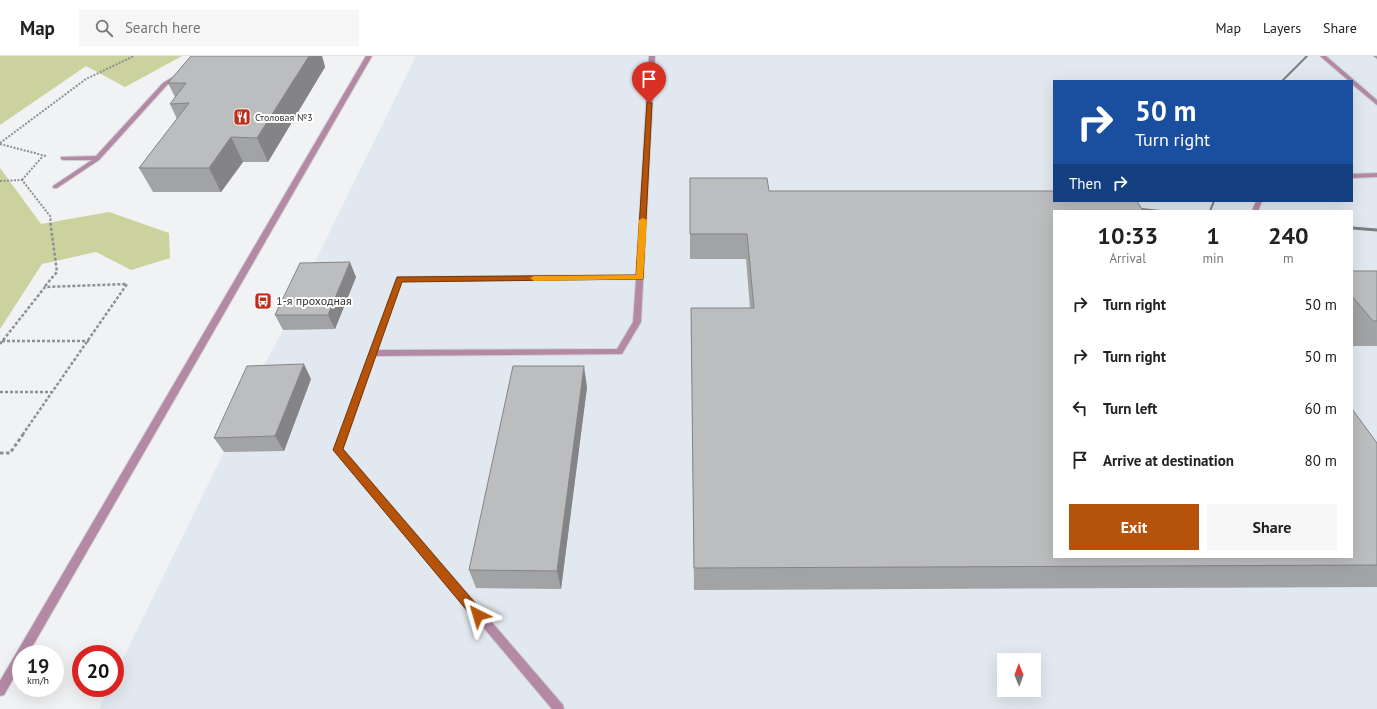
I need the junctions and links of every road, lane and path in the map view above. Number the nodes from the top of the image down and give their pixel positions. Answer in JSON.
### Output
{"nodes":[{"id":1,"x":134,"y":56,"type":"edge"},
{"id":2,"x":369,"y":56,"type":"edge"},
{"id":3,"x":652,"y":56,"type":"edge"},
{"id":4,"x":1323,"y":56,"type":"edge"},
{"id":5,"x":184,"y":72,"type":"edge"},
{"id":6,"x":1351,"y":80,"type":"edge"},
{"id":7,"x":1353,"y":82,"type":"edge"},
{"id":8,"x":1377,"y":103,"type":"edge"},
{"id":9,"x":0,"y":144,"type":"edge"},
{"id":10,"x":43,"y":156,"type":"junction"},
{"id":11,"x":63,"y":158,"type":"joint"},
{"id":12,"x":98,"y":158,"type":"junction"},
{"id":13,"x":1353,"y":176,"type":"edge"},
{"id":14,"x":1377,"y":176,"type":"edge"},
{"id":15,"x":22,"y":180,"type":"junction"},
{"id":16,"x":0,"y":181,"type":"edge"},
{"id":17,"x":55,"y":187,"type":"dead end"},
{"id":18,"x":640,"y":277,"type":"junction"},
{"id":19,"x":45,"y":287,"type":"junction"},
{"id":20,"x":89,"y":341,"type":"junction"},
{"id":21,"x":1,"y":342,"type":"edge"},
{"id":22,"x":373,"y":353,"type":"junction"},
{"id":23,"x":0,"y":392,"type":"edge"},
{"id":24,"x":52,"y":392,"type":"junction"},
{"id":25,"x":0,"y":453,"type":"edge"},
{"id":26,"x":27,"y":645,"type":"edge"},
{"id":27,"x":12,"y":670,"type":"edge"},
{"id":28,"x":0,"y":691,"type":"edge"},
{"id":29,"x":559,"y":709,"type":"edge"}],
"edges":[{"from":1,"to":9,"type":"path"},
{"from":2,"to":26,"type":"street"},
{"from":3,"to":18,"type":"street"},
{"from":4,"to":6,"type":"street"},
{"from":5,"to":12,"type":"street"},
{"from":7,"to":8,"type":"street"},
{"from":9,"to":10,"type":"path"},
{"from":10,"to":11,"type":"path"},
{"from":10,"to":15,"type":"path"},
{"from":11,"to":12,"type":"street"},
{"from":12,"to":17,"type":"street"},
{"from":13,"to":14,"type":"street"},
{"from":15,"to":16,"type":"path"},
{"from":15,"to":19,"type":"path"},
{"from":18,"to":22,"type":"street"},
{"from":18,"to":22,"type":"street"},
{"from":19,"to":20,"type":"path"},
{"from":19,"to":21,"type":"path"},
{"from":20,"to":21,"type":"path"},
{"from":20,"to":24,"type":"path"},
{"from":22,"to":29,"type":"street"},
{"from":23,"to":24,"type":"path"},
{"from":24,"to":25,"type":"path"},
{"from":27,"to":28,"type":"street"}]}
